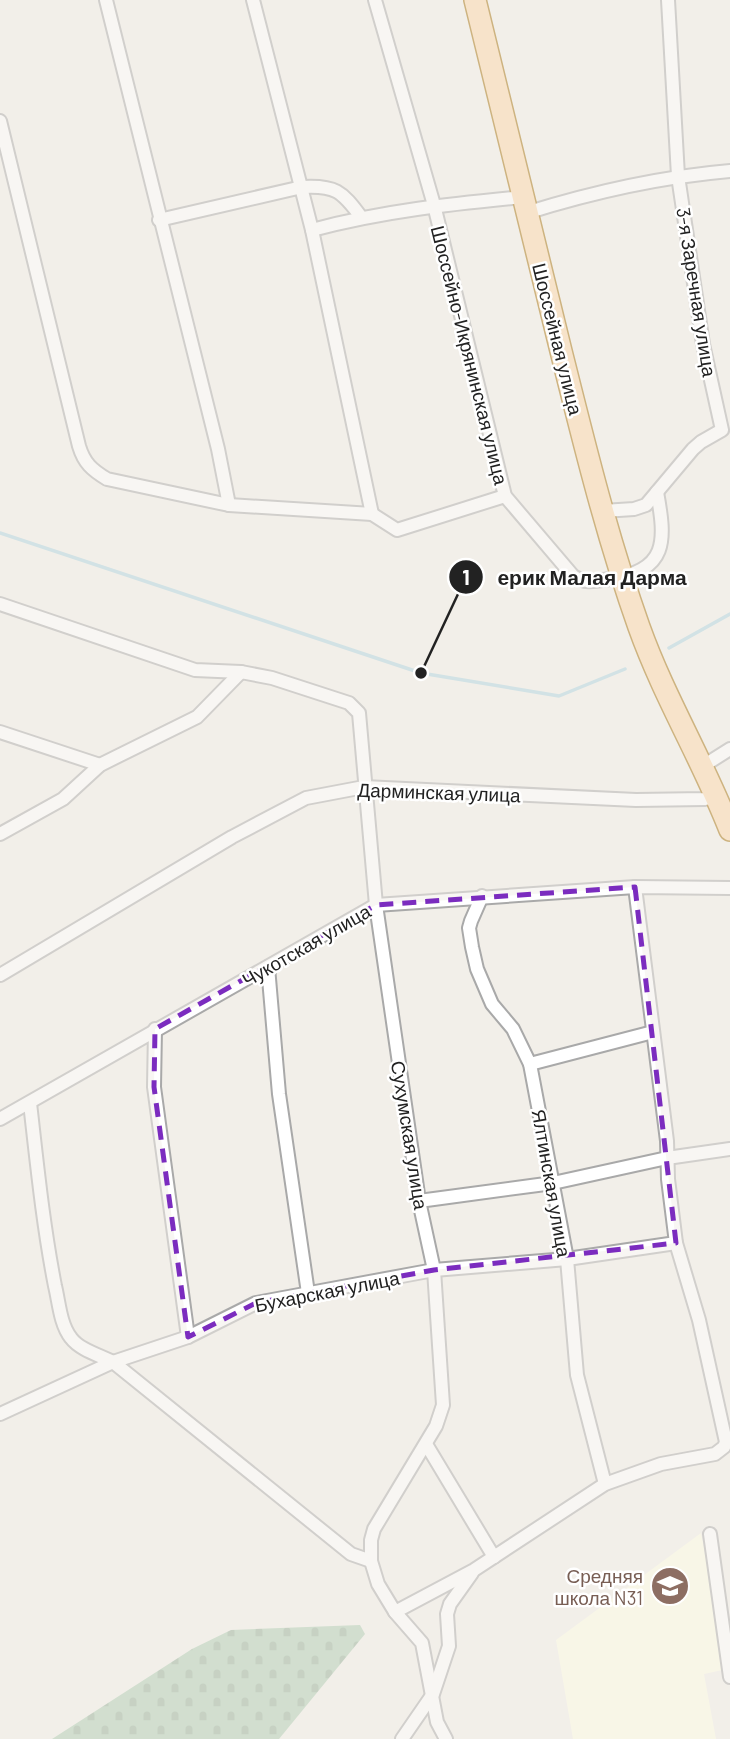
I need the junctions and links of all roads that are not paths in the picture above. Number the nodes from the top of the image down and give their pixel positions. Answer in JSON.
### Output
{"nodes":[{"id":1,"x":106,"y":0,"type":"edge"},
{"id":2,"x":253,"y":0,"type":"edge"},
{"id":3,"x":374,"y":0,"type":"edge"},
{"id":4,"x":475,"y":0,"type":"edge"},
{"id":5,"x":668,"y":0,"type":"edge"},
{"id":6,"x":0,"y":121,"type":"edge"},
{"id":7,"x":730,"y":171,"type":"edge"},
{"id":8,"x":678,"y":176,"type":"junction"},
{"id":9,"x":302,"y":187,"type":"junction"},
{"id":10,"x":434,"y":205,"type":"junction"},
{"id":11,"x":524,"y":205,"type":"junction"},
{"id":12,"x":362,"y":217,"type":"junction"},
{"id":13,"x":159,"y":220,"type":"junction"},
{"id":14,"x":312,"y":230,"type":"junction"},
{"id":15,"x":726,"y":430,"type":"edge"},
{"id":16,"x":657,"y":492,"type":"junction"},
{"id":17,"x":505,"y":496,"type":"junction"},
{"id":18,"x":229,"y":505,"type":"junction"},
{"id":19,"x":603,"y":511,"type":"junction"},
{"id":20,"x":372,"y":514,"type":"junction"},
{"id":21,"x":623,"y":577,"type":"junction"},
{"id":22,"x":0,"y":604,"type":"edge"},
{"id":23,"x":241,"y":672,"type":"junction"},
{"id":24,"x":0,"y":732,"type":"edge"},
{"id":25,"x":730,"y":749,"type":"edge"},
{"id":26,"x":100,"y":765,"type":"junction"},
{"id":27,"x":703,"y":766,"type":"junction"},
{"id":28,"x":364,"y":787,"type":"junction"},
{"id":29,"x":717,"y":795,"type":"junction"},
{"id":30,"x":730,"y":830,"type":"edge"},
{"id":31,"x":0,"y":834,"type":"edge"},
{"id":32,"x":635,"y":887,"type":"junction"},
{"id":33,"x":730,"y":888,"type":"edge"},
{"id":34,"x":482,"y":896,"type":"junction"},
{"id":35,"x":376,"y":905,"type":"junction"},
{"id":36,"x":268,"y":967,"type":"junction"},
{"id":37,"x":0,"y":975,"type":"edge"},
{"id":38,"x":155,"y":1029,"type":"junction"},
{"id":39,"x":653,"y":1032,"type":"junction"},
{"id":40,"x":530,"y":1063,"type":"junction"},
{"id":41,"x":30,"y":1103,"type":"junction"},
{"id":42,"x":0,"y":1119,"type":"edge"},
{"id":43,"x":730,"y":1149,"type":"edge"},
{"id":44,"x":667,"y":1158,"type":"junction"},
{"id":45,"x":553,"y":1183,"type":"junction"},
{"id":46,"x":419,"y":1201,"type":"junction"},
{"id":47,"x":676,"y":1243,"type":"junction"},
{"id":48,"x":567,"y":1259,"type":"junction"},
{"id":49,"x":434,"y":1270,"type":"junction"},
{"id":50,"x":308,"y":1293,"type":"junction"},
{"id":51,"x":188,"y":1337,"type":"junction"},
{"id":52,"x":113,"y":1362,"type":"junction"},
{"id":53,"x":0,"y":1414,"type":"edge"},
{"id":54,"x":426,"y":1444,"type":"junction"},
{"id":55,"x":605,"y":1484,"type":"junction"},
{"id":56,"x":710,"y":1534,"type":"dead end"},
{"id":57,"x":494,"y":1557,"type":"junction"},
{"id":58,"x":371,"y":1561,"type":"junction"},
{"id":59,"x":474,"y":1570,"type":"junction"},
{"id":60,"x":396,"y":1612,"type":"junction"},
{"id":61,"x":730,"y":1677,"type":"edge"},
{"id":62,"x":433,"y":1695,"type":"junction"},
{"id":63,"x":402,"y":1739,"type":"edge"},
{"id":64,"x":446,"y":1739,"type":"edge"}],
"edges":[{"from":1,"to":13,"type":"street"},
{"from":2,"to":9,"type":"street"},
{"from":3,"to":10,"type":"street","name":"Шоссейно-Икрянинская улица"},
{"from":4,"to":11,"type":"main road","name":"Шоссейная улица"},
{"from":5,"to":8,"type":"street","name":"3-я Заречная улица"},
{"from":6,"to":18,"type":"street"},
{"from":7,"to":8,"type":"street"},
{"from":8,"to":11,"type":"street"},
{"from":8,"to":15,"type":"street","name":"3-я Заречная улица"},
{"from":9,"to":12,"type":"street"},
{"from":9,"to":13,"type":"street"},
{"from":9,"to":14,"type":"street"},
{"from":10,"to":11,"type":"street"},
{"from":10,"to":12,"type":"street"},
{"from":10,"to":17,"type":"street","name":"Шоссейно-Икрянинская улица"},
{"from":11,"to":19,"type":"main road","name":"Шоссейная улица"},
{"from":12,"to":14,"type":"street"},
{"from":13,"to":18,"type":"street"},
{"from":14,"to":20,"type":"street"},
{"from":15,"to":16,"type":"street","name":"3-я Заречная улица"},
{"from":16,"to":19,"type":"street","name":"3-я Заречная улица"},
{"from":16,"to":21,"type":"street","name":"Шоссейно-Икрянинская улица"},
{"from":17,"to":20,"type":"street"},
{"from":17,"to":21,"type":"street","name":"Шоссейно-Икрянинская улица"},
{"from":18,"to":20,"type":"street"},
{"from":19,"to":21,"type":"main road","name":"Шоссейная улица"},
{"from":21,"to":27,"type":"main road","name":"Шоссейная улица"},
{"from":22,"to":23,"type":"street"},
{"from":23,"to":26,"type":"street"},
{"from":23,"to":28,"type":"street","name":"Сухумская улица"},
{"from":24,"to":26,"type":"street"},
{"from":25,"to":27,"type":"street"},
{"from":26,"to":31,"type":"street"},
{"from":27,"to":29,"type":"main road","name":"Шоссейная улица"},
{"from":28,"to":29,"type":"street","name":"Дарминская улица"},
{"from":28,"to":35,"type":"street","name":"Сухумская улица"},
{"from":28,"to":37,"type":"street","name":"Дарминская улица"},
{"from":29,"to":30,"type":"main road","name":"Шоссейная улица"},
{"from":32,"to":33,"type":"street","name":"Чукотская улица"},
{"from":32,"to":34,"type":"street","name":"Чукотская улица"},
{"from":32,"to":39,"type":"street"},
{"from":34,"to":35,"type":"street","name":"Чукотская улица"},
{"from":34,"to":40,"type":"street","name":"Ялтинская улица"},
{"from":35,"to":36,"type":"street","name":"Чукотская улица"},
{"from":35,"to":46,"type":"street","name":"Сухумская улица"},
{"from":36,"to":38,"type":"street","name":"Чукотская улица"},
{"from":36,"to":50,"type":"street"},
{"from":38,"to":41,"type":"street","name":"Чукотская улица"},
{"from":38,"to":51,"type":"street"},
{"from":39,"to":40,"type":"street"},
{"from":39,"to":44,"type":"street"},
{"from":40,"to":45,"type":"street","name":"Ялтинская улица"},
{"from":41,"to":42,"type":"street","name":"Чукотская улица"},
{"from":41,"to":52,"type":"street"},
{"from":43,"to":44,"type":"street"},
{"from":44,"to":45,"type":"street"},
{"from":44,"to":47,"type":"street"},
{"from":45,"to":46,"type":"street"},
{"from":45,"to":48,"type":"street","name":"Ялтинская улица"},
{"from":46,"to":49,"type":"street","name":"Сухумская улица"},
{"from":47,"to":48,"type":"street","name":"Бухарская улица"},
{"from":47,"to":55,"type":"street"},
{"from":48,"to":49,"type":"street","name":"Бухарская улица"},
{"from":48,"to":55,"type":"street","name":"Ялтинская улица"},
{"from":49,"to":50,"type":"street","name":"Бухарская улица"},
{"from":49,"to":54,"type":"street","name":"Сухумская улица"},
{"from":50,"to":51,"type":"street","name":"Бухарская улица"},
{"from":51,"to":52,"type":"street","name":"Бухарская улица"},
{"from":52,"to":53,"type":"street","name":"Бухарская улица"},
{"from":52,"to":58,"type":"street"},
{"from":54,"to":57,"type":"street"},
{"from":54,"to":58,"type":"street","name":"Сухумская улица"},
{"from":55,"to":57,"type":"street"},
{"from":56,"to":61,"type":"street"},
{"from":57,"to":59,"type":"street"},
{"from":58,"to":60,"type":"street"},
{"from":59,"to":60,"type":"street"},
{"from":59,"to":62,"type":"street"},
{"from":60,"to":62,"type":"street"},
{"from":62,"to":63,"type":"street"},
{"from":62,"to":64,"type":"street"}]}
